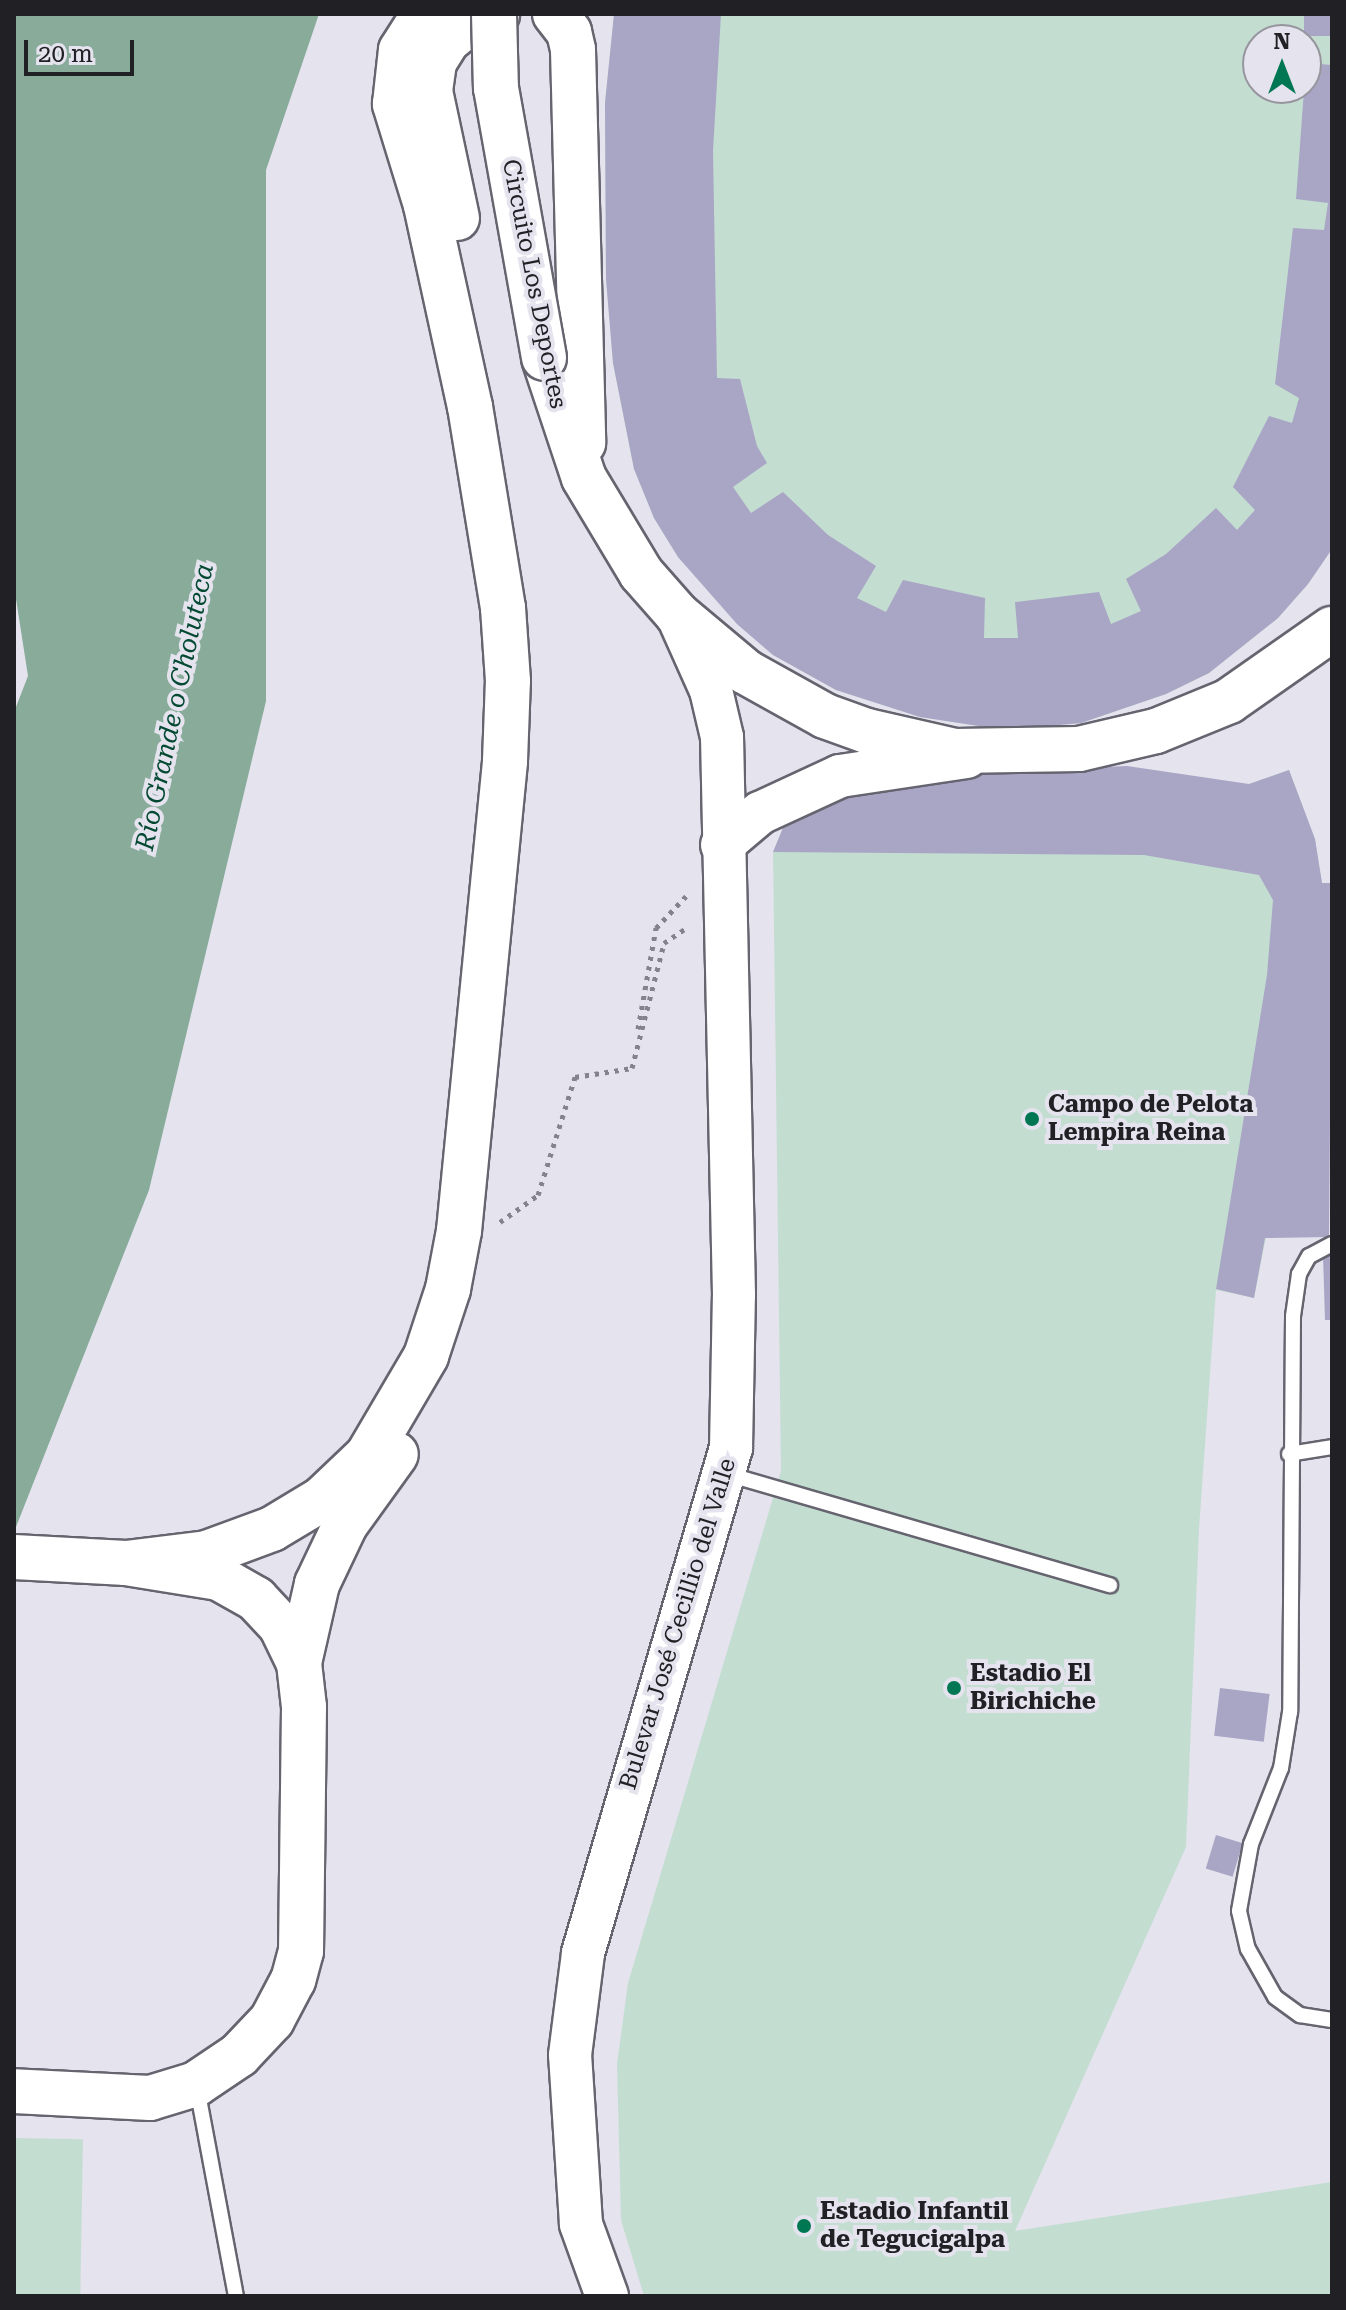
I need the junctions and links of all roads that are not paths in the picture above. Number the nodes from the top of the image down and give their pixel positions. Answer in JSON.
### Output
{"nodes":[{"id":1,"x":424,"y":14,"type":"edge"},
{"id":2,"x":495,"y":14,"type":"edge"},
{"id":3,"x":555,"y":14,"type":"edge"},
{"id":4,"x":584,"y":478,"type":"junction"},
{"id":5,"x":677,"y":614,"type":"junction"},
{"id":6,"x":1332,"y":629,"type":"edge"},
{"id":7,"x":1000,"y":754,"type":"junction"},
{"id":8,"x":722,"y":851,"type":"junction"},
{"id":9,"x":1332,"y":1244,"type":"edge"},
{"id":10,"x":1332,"y":1447,"type":"edge"},
{"id":11,"x":1289,"y":1454,"type":"junction"},
{"id":12,"x":723,"y":1473,"type":"junction"},
{"id":13,"x":14,"y":1557,"type":"edge"},
{"id":14,"x":108,"y":1562,"type":"junction"},
{"id":15,"x":1110,"y":1585,"type":"dead end"},
{"id":16,"x":299,"y":1663,"type":"junction"},
{"id":17,"x":1332,"y":2020,"type":"edge"},
{"id":18,"x":196,"y":2084,"type":"junction"},
{"id":19,"x":14,"y":2091,"type":"edge"},
{"id":20,"x":236,"y":2296,"type":"edge"},
{"id":21,"x":607,"y":2296,"type":"edge"}],
"edges":[{"from":1,"to":14,"type":"main road"},
{"from":2,"to":4,"type":"main road","name":"Circuito Los Deportes","bridge":true},
{"from":2,"to":16,"type":"main road"},
{"from":3,"to":4,"type":"main road"},
{"from":4,"to":5,"type":"main road","name":"Circuito Los Deportes"},
{"from":5,"to":7,"type":"main road","name":"Circuito Los Deportes"},
{"from":5,"to":8,"type":"main road","name":"Bulevar José Cecillio del Valle"},
{"from":6,"to":7,"type":"main road","name":"Circuito Los Deportes"},
{"from":7,"to":8,"type":"main road"},
{"from":8,"to":12,"type":"main road","name":"Bulevar José Cecillio del Valle"},
{"from":9,"to":11,"type":"lane"},
{"from":10,"to":11,"type":"lane"},
{"from":11,"to":17,"type":"lane"},
{"from":12,"to":15,"type":"lane"},
{"from":12,"to":21,"type":"main road","name":"Bulevar José Cecillio del Valle"},
{"from":13,"to":14,"type":"main road"},
{"from":14,"to":16,"type":"main road"},
{"from":16,"to":18,"type":"main road"},
{"from":18,"to":19,"type":"main road"},
{"from":18,"to":20,"type":"lane"}]}
